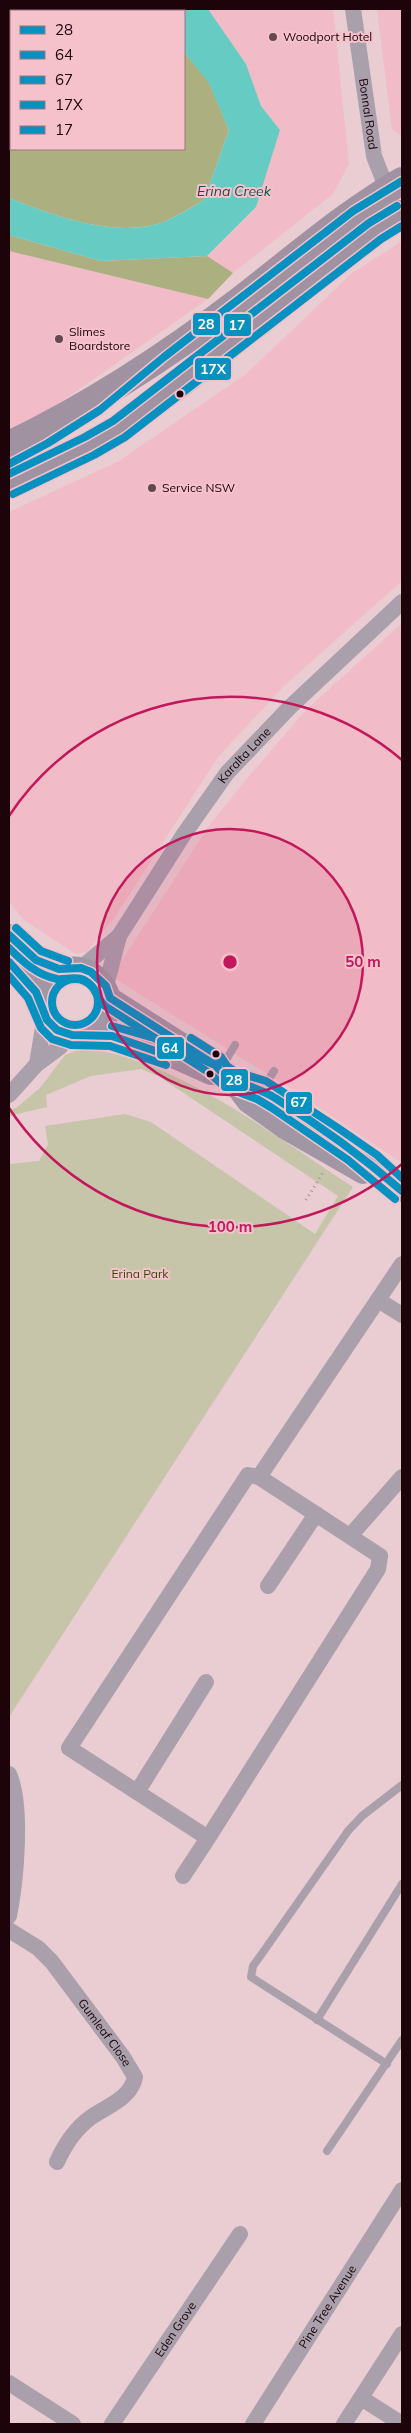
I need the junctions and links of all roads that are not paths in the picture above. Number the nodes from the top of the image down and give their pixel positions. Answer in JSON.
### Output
{"nodes":[{"id":1,"x":354,"y":9,"type":"edge"},
{"id":2,"x":394,"y":185,"type":"edge"},
{"id":3,"x":401,"y":215,"type":"edge"},
{"id":4,"x":164,"y":357,"type":"junction"},
{"id":5,"x":9,"y":445,"type":"edge"},
{"id":6,"x":9,"y":464,"type":"edge"},
{"id":7,"x":9,"y":485,"type":"edge"},
{"id":8,"x":402,"y":602,"type":"edge"},
{"id":9,"x":9,"y":935,"type":"edge"},
{"id":10,"x":119,"y":936,"type":"junction"},
{"id":11,"x":9,"y":962,"type":"edge"},
{"id":12,"x":73,"y":969,"type":"junction"},
{"id":13,"x":108,"y":992,"type":"junction"},
{"id":14,"x":43,"y":1010,"type":"junction"},
{"id":15,"x":77,"y":1035,"type":"junction"},
{"id":16,"x":235,"y":1045,"type":"dead end"},
{"id":17,"x":37,"y":1064,"type":"junction"},
{"id":18,"x":274,"y":1071,"type":"dead end"},
{"id":19,"x":223,"y":1073,"type":"junction"},
{"id":20,"x":261,"y":1090,"type":"junction"},
{"id":21,"x":9,"y":1095,"type":"edge"},
{"id":22,"x":402,"y":1191,"type":"edge"},
{"id":23,"x":402,"y":1264,"type":"edge"},
{"id":24,"x":378,"y":1300,"type":"junction"},
{"id":25,"x":402,"y":1315,"type":"edge"},
{"id":26,"x":259,"y":1477,"type":"junction"},
{"id":27,"x":402,"y":1477,"type":"edge"},
{"id":28,"x":316,"y":1514,"type":"junction"},
{"id":29,"x":350,"y":1536,"type":"junction"},
{"id":30,"x":268,"y":1586,"type":"dead end"},
{"id":31,"x":206,"y":1682,"type":"dead end"},
{"id":32,"x":9,"y":1774,"type":"edge"},
{"id":33,"x":402,"y":1785,"type":"edge"},
{"id":34,"x":137,"y":1792,"type":"junction"},
{"id":35,"x":208,"y":1838,"type":"junction"},
{"id":36,"x":183,"y":1876,"type":"dead end"},
{"id":37,"x":402,"y":1884,"type":"edge"},
{"id":38,"x":9,"y":1916,"type":"edge"},
{"id":39,"x":9,"y":1930,"type":"edge"},
{"id":40,"x":317,"y":2020,"type":"junction"},
{"id":41,"x":402,"y":2040,"type":"edge"},
{"id":42,"x":387,"y":2064,"type":"junction"},
{"id":43,"x":327,"y":2151,"type":"dead end"},
{"id":44,"x":57,"y":2162,"type":"dead end"},
{"id":45,"x":399,"y":2201,"type":"edge"},
{"id":46,"x":240,"y":2234,"type":"dead end"},
{"id":47,"x":402,"y":2334,"type":"edge"},
{"id":48,"x":9,"y":2383,"type":"edge"},
{"id":49,"x":361,"y":2398,"type":"junction"},
{"id":50,"x":73,"y":2424,"type":"edge"},
{"id":51,"x":112,"y":2424,"type":"edge"},
{"id":52,"x":254,"y":2424,"type":"edge"},
{"id":53,"x":344,"y":2424,"type":"edge"},
{"id":54,"x":402,"y":2424,"type":"edge"}],
"edges":[{"from":1,"to":2,"type":"street","name":"Bonnal Road"},
{"from":2,"to":3,"type":"street","name":"Bonnal Road"},
{"from":2,"to":4,"type":"highway"},
{"from":3,"to":7,"type":"highway"},
{"from":4,"to":5,"type":"highway"},
{"from":4,"to":6,"type":"highway"},
{"from":8,"to":10,"type":"street","name":"Karalta Lane"},
{"from":9,"to":12,"type":"street"},
{"from":10,"to":12,"type":"street","name":"Karalta Lane"},
{"from":10,"to":13,"type":"street","name":"Karalta Lane"},
{"from":11,"to":14,"type":"street"},
{"from":12,"to":13,"type":"street"},
{"from":12,"to":14,"type":"street"},
{"from":13,"to":15,"type":"street"},
{"from":13,"to":19,"type":"street"},
{"from":14,"to":15,"type":"street"},
{"from":14,"to":17,"type":"street"},
{"from":15,"to":17,"type":"street"},
{"from":15,"to":19,"type":"street"},
{"from":16,"to":19,"type":"lane"},
{"from":17,"to":21,"type":"street"},
{"from":18,"to":20,"type":"lane"},
{"from":19,"to":20,"type":"street"},
{"from":19,"to":22,"type":"street"},
{"from":20,"to":22,"type":"street"},
{"from":23,"to":24,"type":"street"},
{"from":24,"to":25,"type":"street"},
{"from":24,"to":26,"type":"street"},
{"from":26,"to":28,"type":"street"},
{"from":26,"to":34,"type":"street"},
{"from":27,"to":29,"type":"street"},
{"from":28,"to":29,"type":"street"},
{"from":28,"to":30,"type":"street"},
{"from":29,"to":35,"type":"street"},
{"from":31,"to":34,"type":"street"},
{"from":32,"to":38,"type":"street"},
{"from":33,"to":40,"type":"lane"},
{"from":34,"to":35,"type":"street"},
{"from":35,"to":36,"type":"street"},
{"from":37,"to":40,"type":"lane"},
{"from":39,"to":44,"type":"street","name":"Gumleaf Close"},
{"from":40,"to":42,"type":"lane"},
{"from":41,"to":42,"type":"lane"},
{"from":42,"to":43,"type":"lane"},
{"from":45,"to":52,"type":"street","name":"Pine Tree Avenue"},
{"from":46,"to":51,"type":"street","name":"Eden Grove"},
{"from":47,"to":49,"type":"street"},
{"from":48,"to":50,"type":"street"},
{"from":49,"to":53,"type":"street"},
{"from":49,"to":54,"type":"street"}]}
